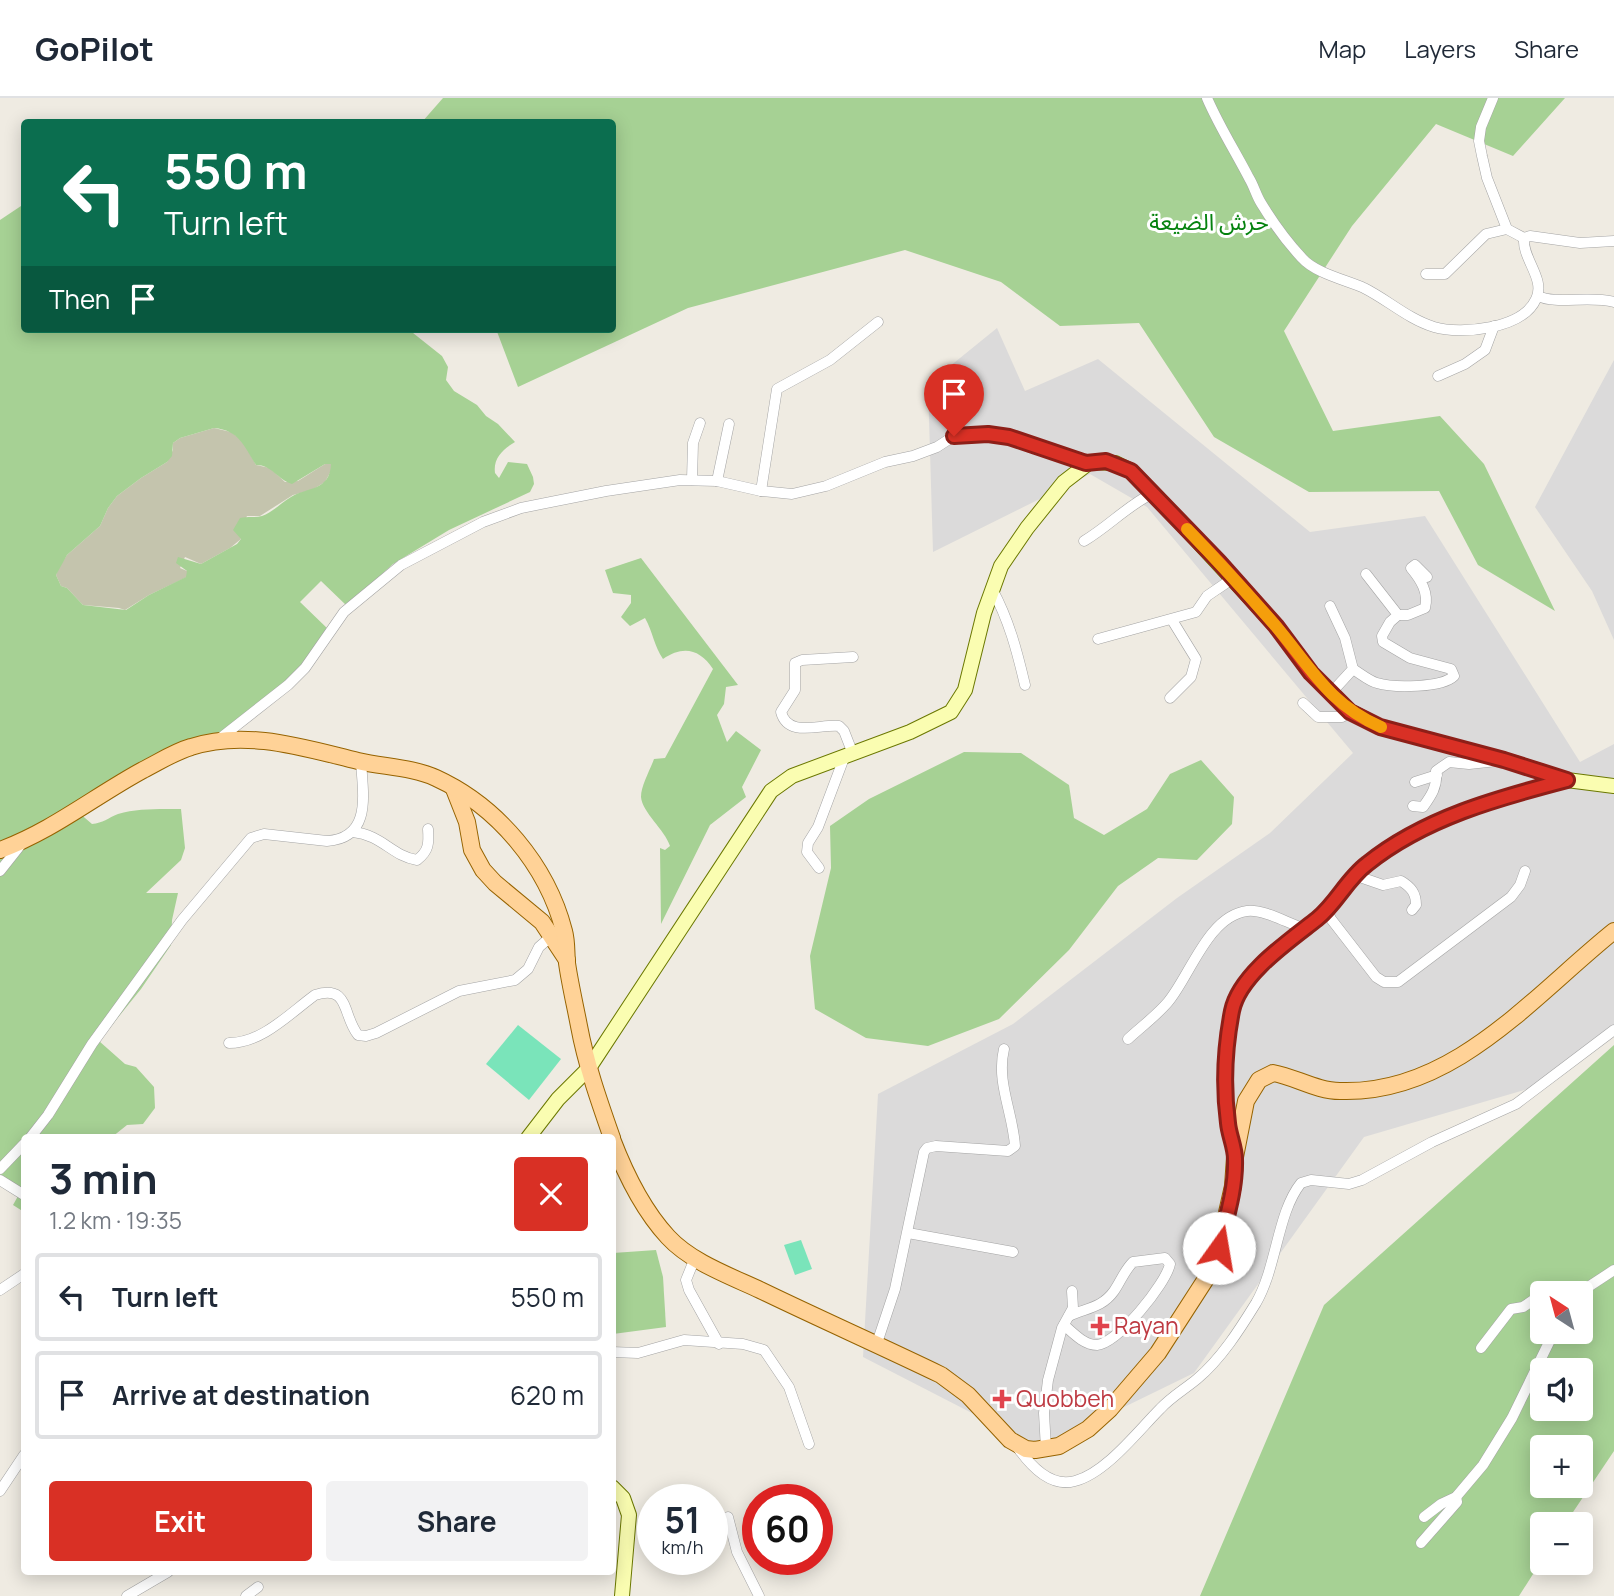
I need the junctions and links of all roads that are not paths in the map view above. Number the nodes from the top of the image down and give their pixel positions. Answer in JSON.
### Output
{"nodes":[{"id":1,"x":1207,"y":98,"type":"edge"},
{"id":2,"x":1493,"y":98,"type":"edge"},
{"id":3,"x":1507,"y":229,"type":"junction"},
{"id":4,"x":1524,"y":238,"type":"junction"},
{"id":5,"x":1614,"y":241,"type":"edge"},
{"id":6,"x":1426,"y":274,"type":"dead end"},
{"id":7,"x":1538,"y":296,"type":"junction"},
{"id":8,"x":1614,"y":302,"type":"edge"},
{"id":9,"x":878,"y":322,"type":"dead end"},
{"id":10,"x":1494,"y":326,"type":"junction"},
{"id":11,"x":1438,"y":376,"type":"dead end"},
{"id":12,"x":699,"y":423,"type":"dead end"},
{"id":13,"x":729,"y":424,"type":"dead end"},
{"id":14,"x":1086,"y":463,"type":"junction"},
{"id":15,"x":692,"y":480,"type":"junction"},
{"id":16,"x":717,"y":481,"type":"junction"},
{"id":17,"x":761,"y":491,"type":"junction"},
{"id":18,"x":1153,"y":493,"type":"junction"},
{"id":19,"x":1084,"y":541,"type":"dead end"},
{"id":20,"x":1366,"y":574,"type":"dead end"},
{"id":21,"x":1427,"y":577,"type":"dead end"},
{"id":22,"x":1233,"y":579,"type":"junction"},
{"id":23,"x":992,"y":589,"type":"junction"},
{"id":24,"x":1330,"y":606,"type":"dead end"},
{"id":25,"x":1398,"y":615,"type":"junction"},
{"id":26,"x":1172,"y":620,"type":"junction"},
{"id":27,"x":1098,"y":639,"type":"dead end"},
{"id":28,"x":853,"y":657,"type":"dead end"},
{"id":29,"x":1353,"y":669,"type":"junction"},
{"id":30,"x":1025,"y":685,"type":"dead end"},
{"id":31,"x":1331,"y":693,"type":"junction"},
{"id":32,"x":1170,"y":698,"type":"dead end"},
{"id":33,"x":1303,"y":703,"type":"dead end"},
{"id":34,"x":1350,"y":712,"type":"junction"},
{"id":35,"x":218,"y":741,"type":"junction"},
{"id":36,"x":848,"y":756,"type":"junction"},
{"id":37,"x":1504,"y":760,"type":"junction"},
{"id":38,"x":361,"y":762,"type":"junction"},
{"id":39,"x":1437,"y":775,"type":"junction"},
{"id":40,"x":1567,"y":780,"type":"junction"},
{"id":41,"x":1415,"y":782,"type":"dead end"},
{"id":42,"x":1614,"y":786,"type":"edge"},
{"id":43,"x":454,"y":789,"type":"junction"},
{"id":44,"x":1413,"y":806,"type":"dead end"},
{"id":45,"x":428,"y":829,"type":"dead end"},
{"id":46,"x":353,"y":832,"type":"junction"},
{"id":47,"x":23,"y":841,"type":"junction"},
{"id":48,"x":0,"y":850,"type":"edge"},
{"id":49,"x":819,"y":868,"type":"dead end"},
{"id":50,"x":0,"y":871,"type":"edge"},
{"id":51,"x":1525,"y":871,"type":"dead end"},
{"id":52,"x":1354,"y":875,"type":"junction"},
{"id":53,"x":1412,"y":910,"type":"dead end"},
{"id":54,"x":1326,"y":911,"type":"junction"},
{"id":55,"x":1304,"y":928,"type":"junction"},
{"id":56,"x":552,"y":929,"type":"junction"},
{"id":57,"x":1614,"y":931,"type":"edge"},
{"id":58,"x":1614,"y":1030,"type":"edge"},
{"id":59,"x":1128,"y":1039,"type":"dead end"},
{"id":60,"x":229,"y":1042,"type":"dead end"},
{"id":61,"x":1004,"y":1049,"type":"dead end"},
{"id":62,"x":589,"y":1068,"type":"junction"},
{"id":63,"x":33,"y":1134,"type":"edge"},
{"id":64,"x":531,"y":1134,"type":"edge"},
{"id":65,"x":611,"y":1134,"type":"edge"},
{"id":66,"x":21,"y":1147,"type":"edge"},
{"id":67,"x":616,"y":1147,"type":"edge"},
{"id":68,"x":1235,"y":1157,"type":"junction"},
{"id":69,"x":0,"y":1169,"type":"edge"},
{"id":70,"x":0,"y":1180,"type":"edge"},
{"id":71,"x":21,"y":1193,"type":"edge"},
{"id":72,"x":908,"y":1233,"type":"junction"},
{"id":73,"x":1013,"y":1252,"type":"dead end"},
{"id":74,"x":695,"y":1258,"type":"junction"},
{"id":75,"x":1613,"y":1271,"type":"edge"},
{"id":76,"x":21,"y":1276,"type":"edge"},
{"id":77,"x":1593,"y":1284,"type":"edge"},
{"id":78,"x":0,"y":1290,"type":"edge"},
{"id":79,"x":1072,"y":1291,"type":"dead end"},
{"id":80,"x":1530,"y":1302,"type":"edge"},
{"id":81,"x":1067,"y":1320,"type":"junction"},
{"id":82,"x":719,"y":1344,"type":"junction"},
{"id":83,"x":1548,"y":1344,"type":"edge"},
{"id":84,"x":876,"y":1346,"type":"junction"},
{"id":85,"x":1481,"y":1348,"type":"dead end"},
{"id":86,"x":616,"y":1352,"type":"edge"},
{"id":87,"x":809,"y":1444,"type":"dead end"},
{"id":88,"x":1016,"y":1445,"type":"junction"},
{"id":89,"x":1046,"y":1449,"type":"junction"},
{"id":90,"x":21,"y":1459,"type":"edge"},
{"id":91,"x":0,"y":1490,"type":"edge"},
{"id":92,"x":616,"y":1491,"type":"edge"},
{"id":93,"x":1456,"y":1497,"type":"junction"},
{"id":94,"x":728,"y":1517,"type":"dead end"},
{"id":95,"x":1424,"y":1517,"type":"dead end"},
{"id":96,"x":1421,"y":1543,"type":"dead end"},
{"id":97,"x":163,"y":1575,"type":"edge"},
{"id":98,"x":258,"y":1587,"type":"dead end"},
{"id":99,"x":127,"y":1596,"type":"edge"},
{"id":100,"x":246,"y":1596,"type":"edge"},
{"id":101,"x":622,"y":1596,"type":"edge"},
{"id":102,"x":759,"y":1596,"type":"edge"}],
"edges":[{"from":1,"to":10,"type":"street"},
{"from":2,"to":3,"type":"street"},
{"from":3,"to":4,"type":"street"},
{"from":3,"to":6,"type":"street"},
{"from":4,"to":5,"type":"street"},
{"from":4,"to":7,"type":"street"},
{"from":7,"to":8,"type":"street"},
{"from":7,"to":10,"type":"street"},
{"from":9,"to":17,"type":"street"},
{"from":10,"to":11,"type":"street"},
{"from":12,"to":15,"type":"street"},
{"from":13,"to":16,"type":"street"},
{"from":14,"to":17,"type":"street"},
{"from":14,"to":18,"type":"street"},
{"from":14,"to":23,"type":"street"},
{"from":15,"to":16,"type":"street"},
{"from":15,"to":35,"type":"street"},
{"from":16,"to":17,"type":"street"},
{"from":18,"to":19,"type":"street"},
{"from":18,"to":22,"type":"street"},
{"from":20,"to":25,"type":"street"},
{"from":21,"to":25,"type":"street"},
{"from":22,"to":26,"type":"street"},
{"from":22,"to":31,"type":"street"},
{"from":23,"to":30,"type":"street"},
{"from":23,"to":36,"type":"street"},
{"from":24,"to":29,"type":"street"},
{"from":25,"to":29,"type":"street"},
{"from":26,"to":27,"type":"street"},
{"from":26,"to":32,"type":"street"},
{"from":28,"to":36,"type":"street"},
{"from":29,"to":31,"type":"street"},
{"from":31,"to":34,"type":"street"},
{"from":33,"to":34,"type":"street"},
{"from":34,"to":37,"type":"street"},
{"from":35,"to":38,"type":"main road"},
{"from":35,"to":47,"type":"main road"},
{"from":36,"to":49,"type":"street"},
{"from":36,"to":62,"type":"street"},
{"from":37,"to":39,"type":"street"},
{"from":37,"to":40,"type":"street"},
{"from":38,"to":43,"type":"main road"},
{"from":38,"to":46,"type":"street"},
{"from":39,"to":41,"type":"street"},
{"from":39,"to":44,"type":"street"},
{"from":40,"to":42,"type":"street"},
{"from":40,"to":52,"type":"street"},
{"from":43,"to":56,"type":"main road"},
{"from":43,"to":56,"type":"main road"},
{"from":45,"to":46,"type":"street"},
{"from":46,"to":63,"type":"street"},
{"from":47,"to":48,"type":"main road"},
{"from":47,"to":50,"type":"street"},
{"from":51,"to":54,"type":"street"},
{"from":52,"to":53,"type":"street"},
{"from":52,"to":54,"type":"street"},
{"from":54,"to":55,"type":"street"},
{"from":55,"to":59,"type":"street"},
{"from":55,"to":68,"type":"street"},
{"from":56,"to":60,"type":"street"},
{"from":56,"to":62,"type":"main road"},
{"from":57,"to":68,"type":"main road"},
{"from":58,"to":88,"type":"street"},
{"from":61,"to":72,"type":"street"},
{"from":62,"to":64,"type":"street"},
{"from":62,"to":65,"type":"main road"},
{"from":66,"to":69,"type":"street"},
{"from":67,"to":74,"type":"main road"},
{"from":68,"to":89,"type":"main road"},
{"from":70,"to":71,"type":"street"},
{"from":72,"to":73,"type":"street"},
{"from":72,"to":84,"type":"street"},
{"from":74,"to":82,"type":"street"},
{"from":74,"to":84,"type":"main road"},
{"from":75,"to":77,"type":"street"},
{"from":76,"to":78,"type":"street"},
{"from":79,"to":81,"type":"street"},
{"from":80,"to":85,"type":"street"},
{"from":81,"to":81,"type":"street"},
{"from":81,"to":89,"type":"street"},
{"from":82,"to":86,"type":"street"},
{"from":82,"to":87,"type":"street"},
{"from":83,"to":93,"type":"street"},
{"from":84,"to":88,"type":"main road"},
{"from":88,"to":89,"type":"main road"},
{"from":90,"to":91,"type":"street"},
{"from":92,"to":101,"type":"street"},
{"from":93,"to":95,"type":"street"},
{"from":93,"to":96,"type":"street"},
{"from":94,"to":102,"type":"street"},
{"from":97,"to":99,"type":"street"},
{"from":98,"to":100,"type":"street"}]}
